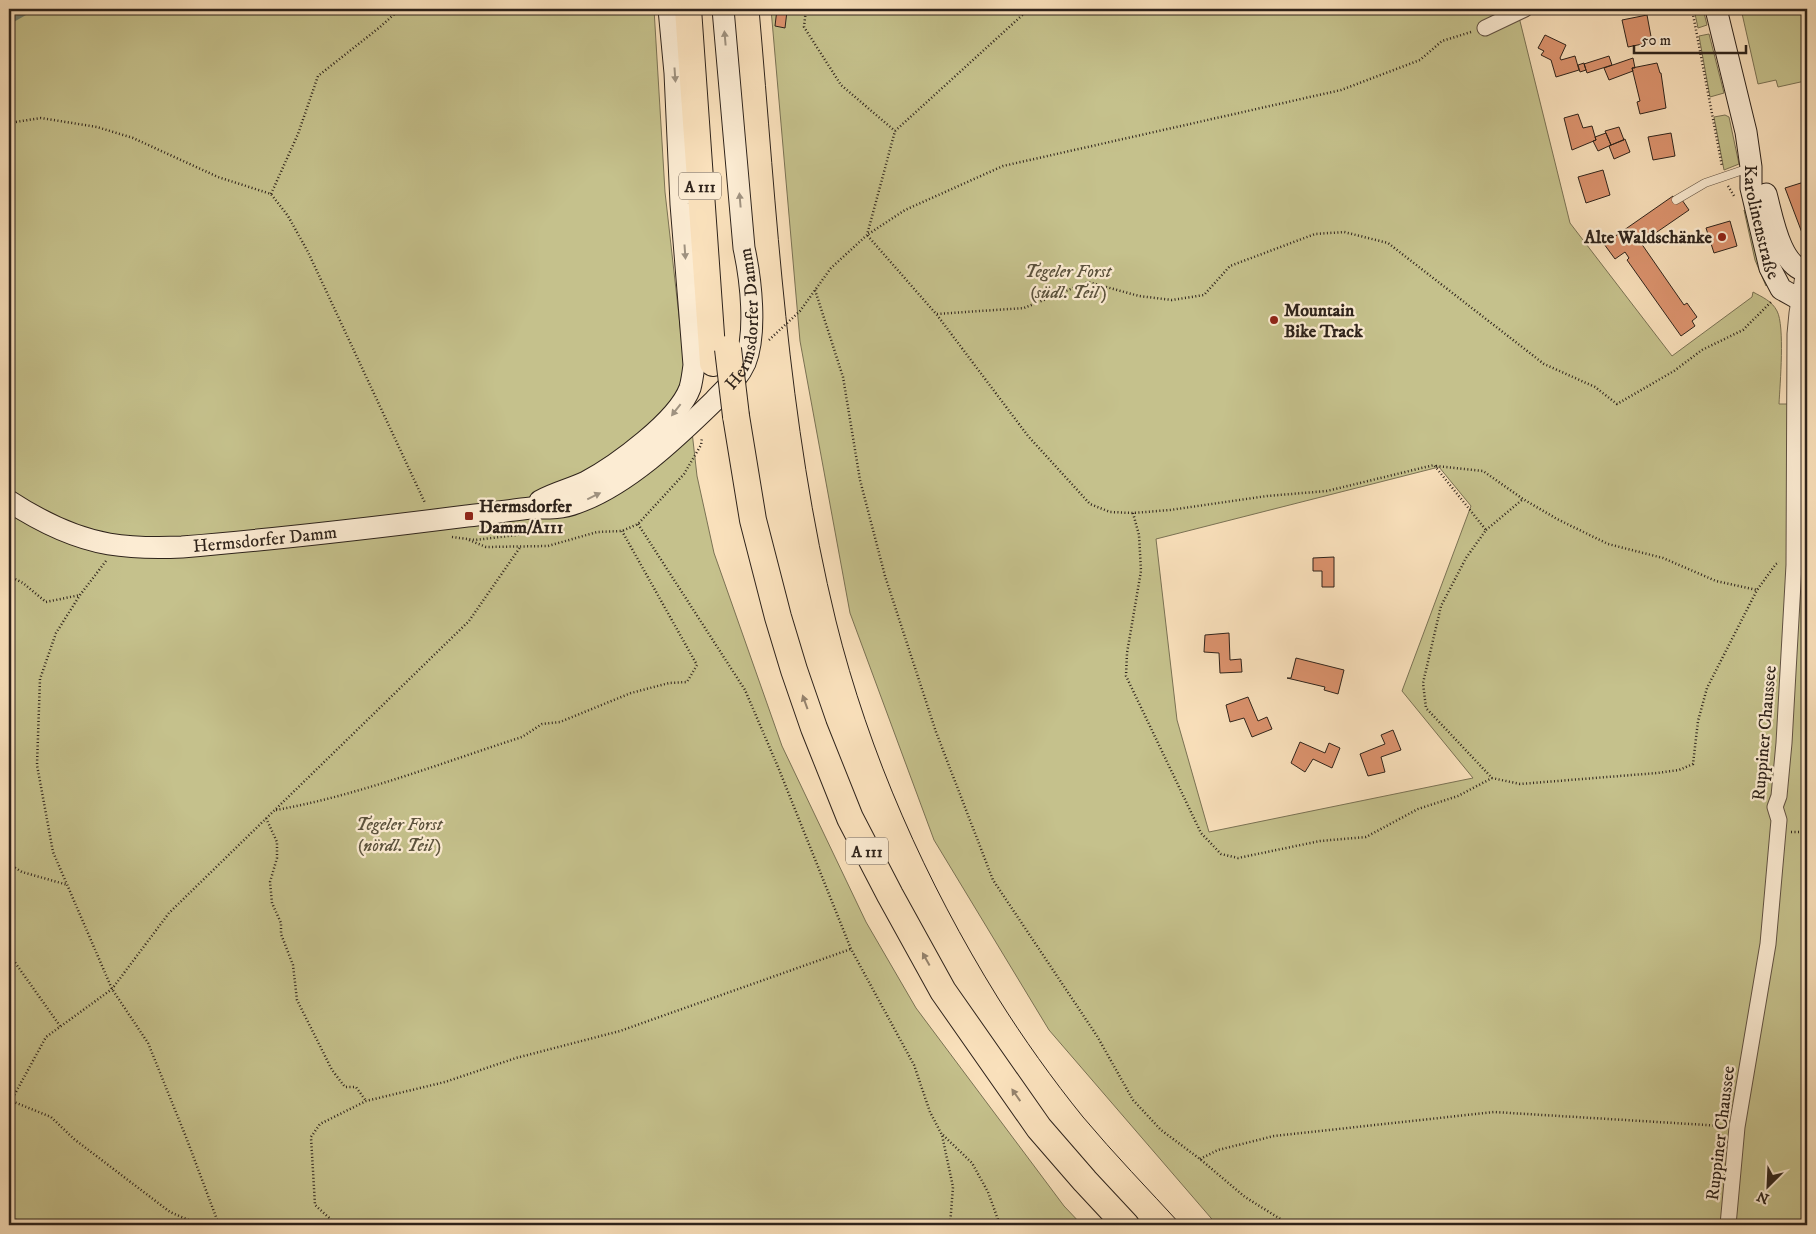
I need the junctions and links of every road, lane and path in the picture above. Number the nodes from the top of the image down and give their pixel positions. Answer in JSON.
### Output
{"nodes":[{"id":1,"x":400,"y":9,"type":"edge"},
{"id":2,"x":669,"y":9,"type":"edge"},
{"id":3,"x":688,"y":9,"type":"edge"},
{"id":4,"x":704,"y":9,"type":"edge"},
{"id":5,"x":722,"y":9,"type":"edge"},
{"id":6,"x":806,"y":9,"type":"edge"},
{"id":7,"x":1030,"y":9,"type":"edge"},
{"id":8,"x":1525,"y":9,"type":"edge"},
{"id":9,"x":1716,"y":9,"type":"edge"},
{"id":10,"x":1485,"y":28,"type":"joint"},
{"id":11,"x":9,"y":123,"type":"edge"},
{"id":12,"x":895,"y":131,"type":"junction"},
{"id":13,"x":1746,"y":132,"type":"junction"},
{"id":14,"x":1751,"y":167,"type":"junction"},
{"id":15,"x":271,"y":194,"type":"junction"},
{"id":16,"x":1676,"y":200,"type":"dead end"},
{"id":17,"x":867,"y":234,"type":"junction"},
{"id":18,"x":1805,"y":270,"type":"edge"},
{"id":19,"x":815,"y":290,"type":"junction"},
{"id":20,"x":1803,"y":299,"type":"edge"},
{"id":21,"x":1773,"y":301,"type":"dead end"},
{"id":22,"x":936,"y":314,"type":"junction"},
{"id":23,"x":763,"y":342,"type":"dead end"},
{"id":24,"x":721,"y":356,"type":"junction"},
{"id":25,"x":720,"y":427,"type":"junction"},
{"id":26,"x":1434,"y":466,"type":"junction"},
{"id":27,"x":1523,"y":499,"type":"junction"},
{"id":28,"x":9,"y":501,"type":"edge"},
{"id":29,"x":426,"y":504,"type":"dead end"},
{"id":30,"x":530,"y":508,"type":"junction"},
{"id":31,"x":1133,"y":513,"type":"junction"},
{"id":32,"x":638,"y":524,"type":"junction"},
{"id":33,"x":1486,"y":530,"type":"junction"},
{"id":34,"x":622,"y":531,"type":"junction"},
{"id":35,"x":493,"y":538,"type":"dead end"},
{"id":36,"x":521,"y":546,"type":"junction"},
{"id":37,"x":106,"y":562,"type":"dead end"},
{"id":38,"x":1794,"y":565,"type":"junction"},
{"id":39,"x":9,"y":576,"type":"edge"},
{"id":40,"x":1757,"y":590,"type":"junction"},
{"id":41,"x":80,"y":595,"type":"junction"},
{"id":42,"x":1492,"y":778,"type":"junction"},
{"id":43,"x":274,"y":810,"type":"junction"},
{"id":44,"x":266,"y":818,"type":"junction"},
{"id":45,"x":9,"y":864,"type":"edge"},
{"id":46,"x":68,"y":885,"type":"junction"},
{"id":47,"x":851,"y":949,"type":"junction"},
{"id":48,"x":9,"y":954,"type":"edge"},
{"id":49,"x":112,"y":989,"type":"junction"},
{"id":50,"x":60,"y":1026,"type":"junction"},
{"id":51,"x":10,"y":1100,"type":"edge"},
{"id":52,"x":366,"y":1102,"type":"junction"},
{"id":53,"x":1737,"y":1127,"type":"junction"},
{"id":54,"x":942,"y":1135,"type":"junction"},
{"id":55,"x":1200,"y":1159,"type":"junction"},
{"id":56,"x":9,"y":1218,"type":"edge"},
{"id":57,"x":33,"y":1225,"type":"edge"},
{"id":58,"x":200,"y":1225,"type":"edge"},
{"id":59,"x":219,"y":1225,"type":"edge"},
{"id":60,"x":337,"y":1225,"type":"edge"},
{"id":61,"x":950,"y":1225,"type":"edge"},
{"id":62,"x":1000,"y":1225,"type":"edge"},
{"id":63,"x":1106,"y":1225,"type":"edge"},
{"id":64,"x":1126,"y":1225,"type":"edge"},
{"id":65,"x":1290,"y":1225,"type":"edge"},
{"id":66,"x":1728,"y":1225,"type":"edge"}],
"edges":[{"from":1,"to":15,"type":"path"},
{"from":2,"to":30,"type":"main road","name":"Hermsdorfer Damm","one_way":true},
{"from":3,"to":24,"type":"highway","number":"A 111"},
{"from":4,"to":24,"type":"highway","number":"A 111"},
{"from":30,"to":5,"type":"main road","name":"Hermsdorfer Damm","one_way":true},
{"from":6,"to":12,"type":"path"},
{"from":7,"to":12,"type":"path"},
{"from":8,"to":10,"type":"street"},
{"from":9,"to":13,"type":"main road","name":"Karolinenstraße"},
{"from":10,"to":17,"type":"path"},
{"from":11,"to":15,"type":"path"},
{"from":12,"to":17,"type":"path"},
{"from":13,"to":14,"type":"main road","name":"Karolinenstraße"},
{"from":13,"to":18,"type":"main road","name":"Karolinenstraße"},
{"from":14,"to":16,"type":"lane"},
{"from":14,"to":20,"type":"main road","name":"Karolinenstraße"},
{"from":15,"to":29,"type":"path"},
{"from":17,"to":19,"type":"path"},
{"from":17,"to":22,"type":"path"},
{"from":18,"to":20,"type":"street","name":"Ruppiner Chaussee"},
{"from":19,"to":23,"type":"path"},
{"from":19,"to":55,"type":"path"},
{"from":20,"to":38,"type":"street","name":"Ruppiner Chaussee"},
{"from":21,"to":22,"type":"path"},
{"from":22,"to":31,"type":"path"},
{"from":24,"to":25,"type":"highway","number":"A 111"},
{"from":25,"to":32,"type":"path"},
{"from":25,"to":63,"type":"highway","number":"A 111"},
{"from":64,"to":25,"type":"highway","number":"A 111","one_way":true},
{"from":26,"to":27,"type":"path"},
{"from":26,"to":31,"type":"path"},
{"from":26,"to":33,"type":"path"},
{"from":27,"to":33,"type":"path"},
{"from":27,"to":40,"type":"path"},
{"from":28,"to":30,"type":"main road","name":"Hermsdorfer Damm"},
{"from":31,"to":42,"type":"path"},
{"from":32,"to":34,"type":"path"},
{"from":32,"to":47,"type":"path"},
{"from":33,"to":42,"type":"path"},
{"from":34,"to":36,"type":"path"},
{"from":34,"to":43,"type":"path"},
{"from":35,"to":36,"type":"path"},
{"from":36,"to":43,"type":"path"},
{"from":37,"to":41,"type":"path"},
{"from":38,"to":40,"type":"path"},
{"from":38,"to":53,"type":"street","name":"Ruppiner Chaussee"},
{"from":39,"to":41,"type":"path"},
{"from":40,"to":42,"type":"path"},
{"from":41,"to":46,"type":"path"},
{"from":43,"to":44,"type":"path"},
{"from":44,"to":49,"type":"path"},
{"from":44,"to":52,"type":"path"},
{"from":45,"to":46,"type":"path"},
{"from":46,"to":49,"type":"path"},
{"from":47,"to":52,"type":"path"},
{"from":47,"to":54,"type":"path"},
{"from":48,"to":50,"type":"path"},
{"from":49,"to":50,"type":"path"},
{"from":49,"to":59,"type":"path"},
{"from":50,"to":51,"type":"path"},
{"from":51,"to":58,"type":"path"},
{"from":52,"to":60,"type":"path"},
{"from":53,"to":55,"type":"path"},
{"from":53,"to":66,"type":"street","name":"Ruppiner Chaussee"},
{"from":54,"to":61,"type":"path"},
{"from":54,"to":62,"type":"path"},
{"from":55,"to":65,"type":"path"},
{"from":56,"to":57,"type":"path"}]}
